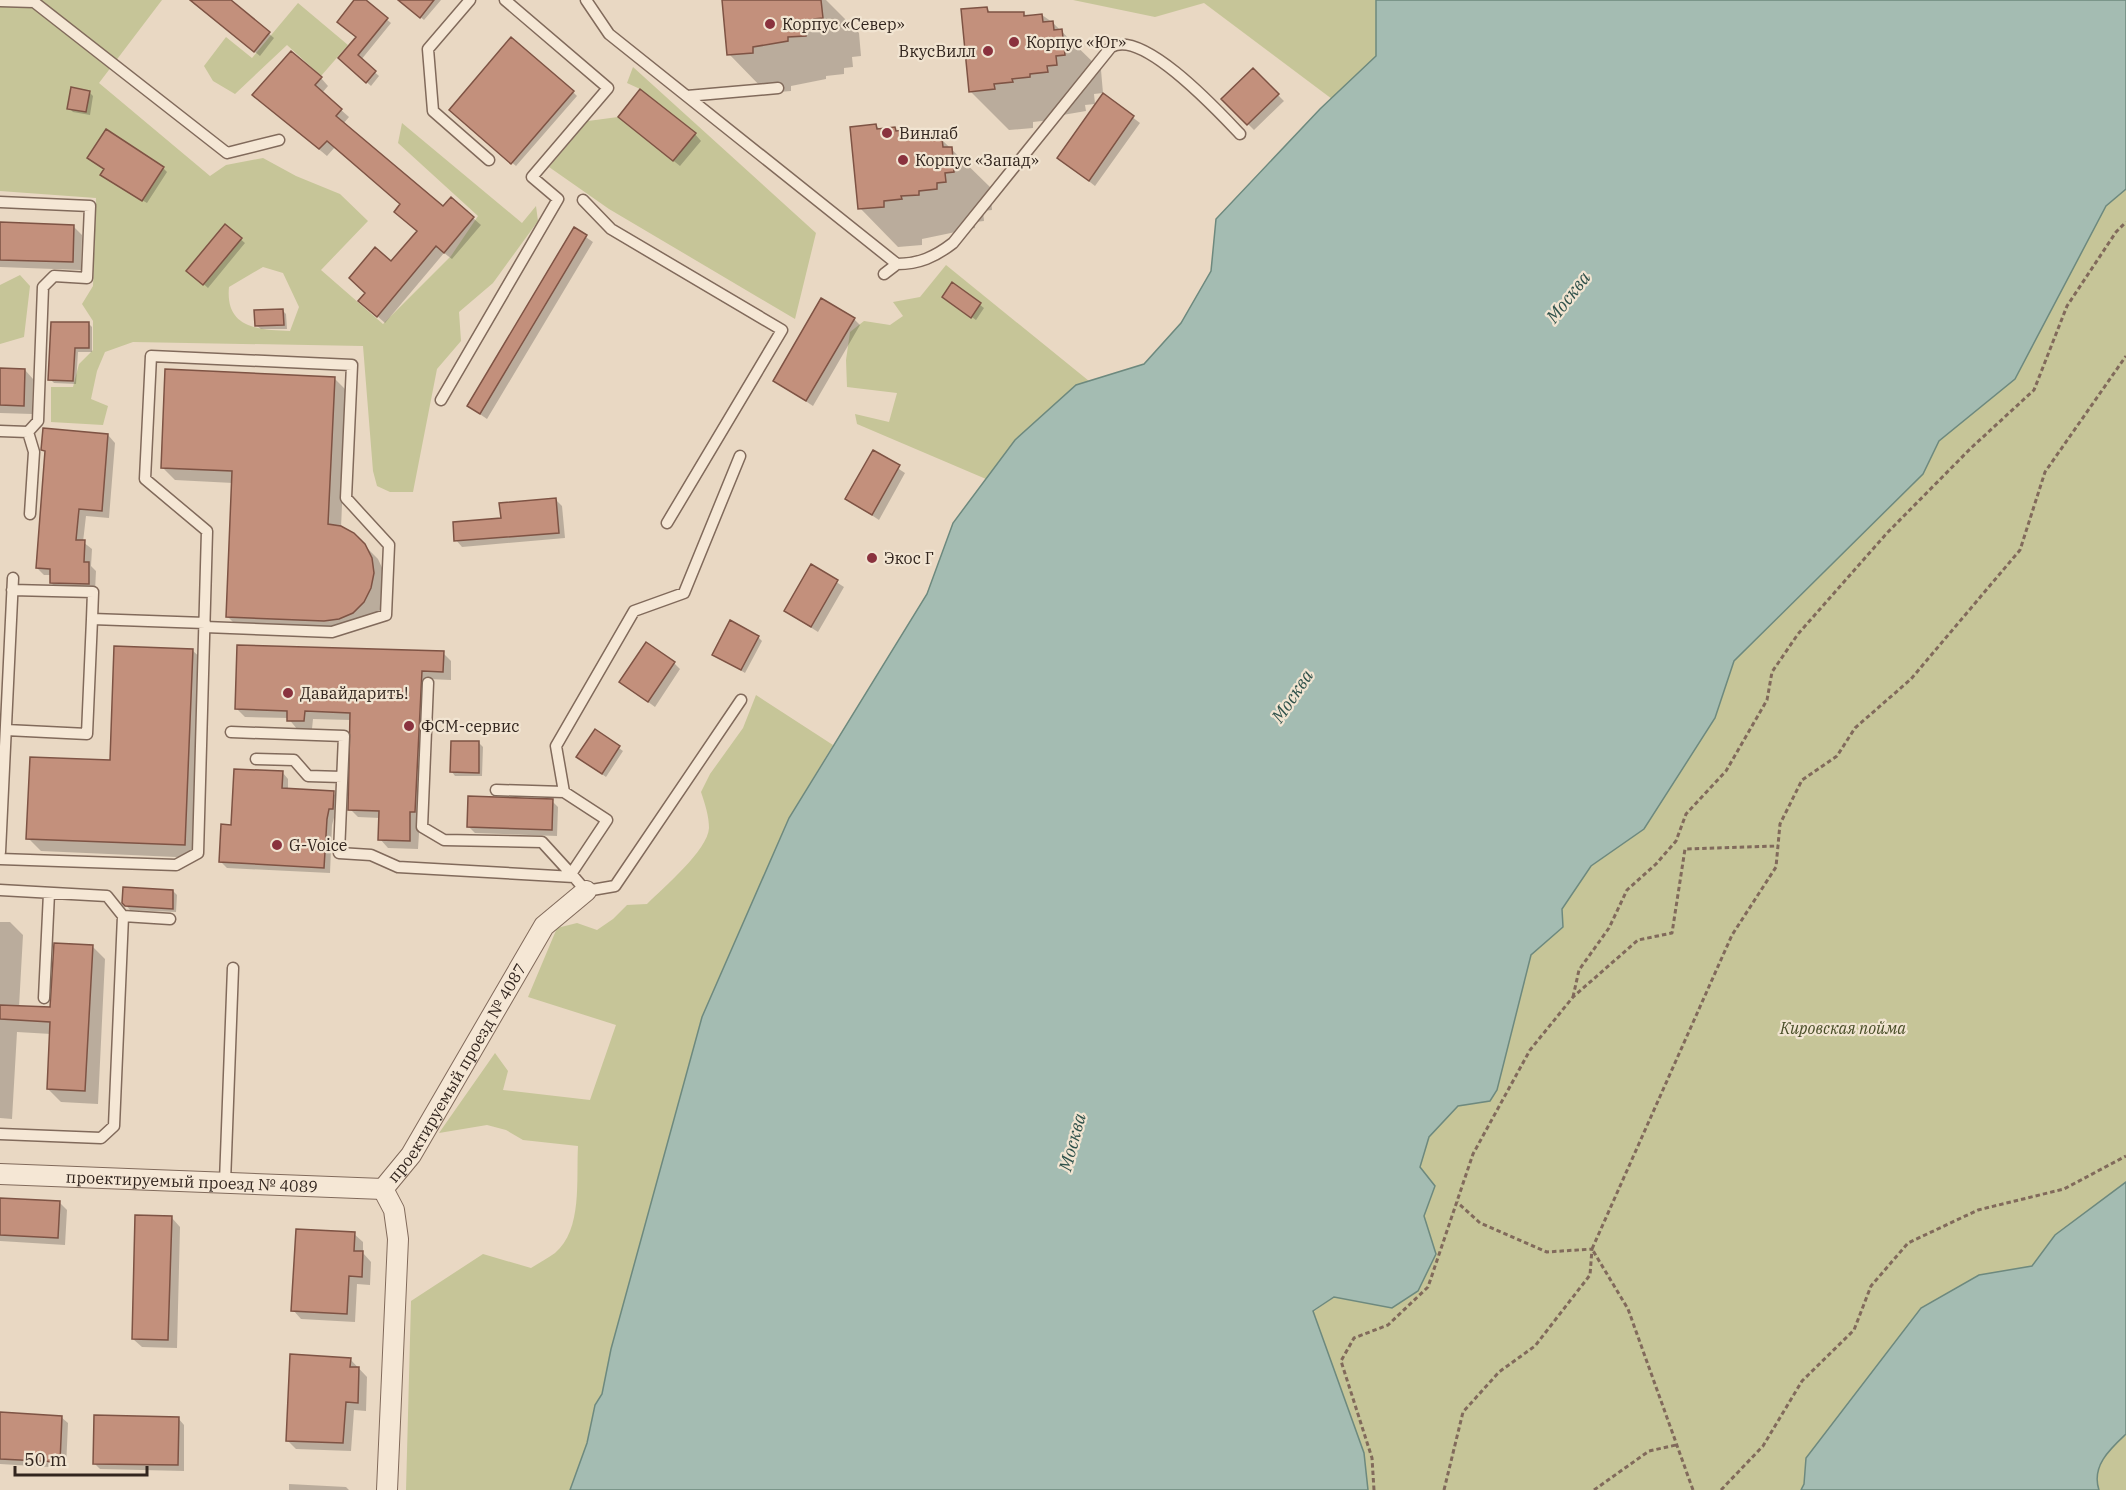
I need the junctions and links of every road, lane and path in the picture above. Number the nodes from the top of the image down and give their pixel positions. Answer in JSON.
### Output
{"nodes":[{"id":1,"x":470,"y":0,"type":"edge"},
{"id":2,"x":505,"y":0,"type":"edge"},
{"id":3,"x":0,"y":1,"type":"edge"},
{"id":4,"x":590,"y":2,"type":"edge"},
{"id":5,"x":778,"y":88,"type":"dead end"},
{"id":6,"x":687,"y":96,"type":"junction"},
{"id":7,"x":1240,"y":134,"type":"dead end"},
{"id":8,"x":279,"y":140,"type":"dead end"},
{"id":9,"x":489,"y":160,"type":"dead end"},
{"id":10,"x":583,"y":200,"type":"dead end"},
{"id":11,"x":0,"y":202,"type":"edge"},
{"id":12,"x":2126,"y":222,"type":"edge"},
{"id":13,"x":897,"y":264,"type":"junction"},
{"id":14,"x":884,"y":274,"type":"dead end"},
{"id":15,"x":2126,"y":356,"type":"edge"},
{"id":16,"x":441,"y":400,"type":"dead end"},
{"id":17,"x":0,"y":430,"type":"edge"},
{"id":18,"x":28,"y":432,"type":"junction"},
{"id":19,"x":740,"y":456,"type":"dead end"},
{"id":20,"x":30,"y":514,"type":"dead end"},
{"id":21,"x":667,"y":523,"type":"dead end"},
{"id":22,"x":5,"y":619,"type":"edge"},
{"id":23,"x":92,"y":619,"type":"junction"},
{"id":24,"x":205,"y":625,"type":"junction"},
{"id":25,"x":428,"y":683,"type":"dead end"},
{"id":26,"x":741,"y":700,"type":"dead end"},
{"id":27,"x":6,"y":730,"type":"junction"},
{"id":28,"x":231,"y":732,"type":"dead end"},
{"id":29,"x":256,"y":759,"type":"dead end"},
{"id":30,"x":342,"y":777,"type":"junction"},
{"id":31,"x":496,"y":790,"type":"dead end"},
{"id":32,"x":564,"y":792,"type":"junction"},
{"id":33,"x":1778,"y":846,"type":"junction"},
{"id":34,"x":0,"y":852,"type":"edge"},
{"id":35,"x":0,"y":859,"type":"edge"},
{"id":36,"x":577,"y":881,"type":"junction"},
{"id":37,"x":0,"y":890,"type":"edge"},
{"id":38,"x":50,"y":893,"type":"junction"},
{"id":39,"x":123,"y":916,"type":"junction"},
{"id":40,"x":170,"y":919,"type":"dead end"},
{"id":41,"x":233,"y":968,"type":"dead end"},
{"id":42,"x":1573,"y":997,"type":"junction"},
{"id":43,"x":44,"y":998,"type":"dead end"},
{"id":44,"x":0,"y":1134,"type":"edge"},
{"id":45,"x":2126,"y":1156,"type":"edge"},
{"id":46,"x":0,"y":1174,"type":"edge"},
{"id":47,"x":225,"y":1182,"type":"junction"},
{"id":48,"x":383,"y":1189,"type":"junction"},
{"id":49,"x":1457,"y":1202,"type":"junction"},
{"id":50,"x":1592,"y":1249,"type":"junction"},
{"id":51,"x":1676,"y":1445,"type":"junction"},
{"id":52,"x":387,"y":1490,"type":"edge"},
{"id":53,"x":1374,"y":1490,"type":"edge"},
{"id":54,"x":1444,"y":1490,"type":"edge"},
{"id":55,"x":1594,"y":1490,"type":"edge"},
{"id":56,"x":1693,"y":1490,"type":"edge"},
{"id":57,"x":1721,"y":1490,"type":"edge"}],
"edges":[{"from":1,"to":9,"type":"lane"},
{"from":2,"to":16,"type":"lane"},
{"from":3,"to":8,"type":"lane"},
{"from":4,"to":6,"type":"lane"},
{"from":5,"to":6,"type":"lane"},
{"from":6,"to":13,"type":"lane"},
{"from":7,"to":13,"type":"lane"},
{"from":10,"to":21,"type":"lane"},
{"from":11,"to":18,"type":"lane"},
{"from":12,"to":42,"type":"path"},
{"from":13,"to":14,"type":"lane"},
{"from":15,"to":33,"type":"path"},
{"from":17,"to":18,"type":"lane"},
{"from":18,"to":20,"type":"lane"},
{"from":19,"to":32,"type":"lane"},
{"from":22,"to":23,"type":"lane"},
{"from":22,"to":27,"type":"lane"},
{"from":23,"to":24,"type":"lane"},
{"from":23,"to":27,"type":"lane"},
{"from":24,"to":24,"type":"lane"},
{"from":24,"to":35,"type":"lane"},
{"from":25,"to":36,"type":"lane"},
{"from":26,"to":36,"type":"lane"},
{"from":27,"to":34,"type":"lane"},
{"from":28,"to":30,"type":"lane"},
{"from":29,"to":30,"type":"lane"},
{"from":30,"to":36,"type":"lane"},
{"from":31,"to":32,"type":"lane"},
{"from":32,"to":36,"type":"lane"},
{"from":33,"to":42,"type":"path"},
{"from":33,"to":50,"type":"path"},
{"from":36,"to":48,"type":"street","name":"проектируемый проезд № 4087"},
{"from":37,"to":38,"type":"lane"},
{"from":38,"to":39,"type":"lane"},
{"from":38,"to":43,"type":"lane"},
{"from":39,"to":40,"type":"lane"},
{"from":39,"to":44,"type":"lane"},
{"from":41,"to":47,"type":"lane"},
{"from":42,"to":49,"type":"path"},
{"from":45,"to":57,"type":"path"},
{"from":46,"to":47,"type":"street","name":"проектируемый проезд № 4089"},
{"from":47,"to":48,"type":"street","name":"проектируемый проезд № 4089"},
{"from":48,"to":52,"type":"street","name":"проектируемый проезд № 4087"},
{"from":49,"to":50,"type":"path"},
{"from":49,"to":53,"type":"path"},
{"from":50,"to":51,"type":"path"},
{"from":50,"to":54,"type":"path"},
{"from":51,"to":55,"type":"path"},
{"from":51,"to":56,"type":"path"}]}
